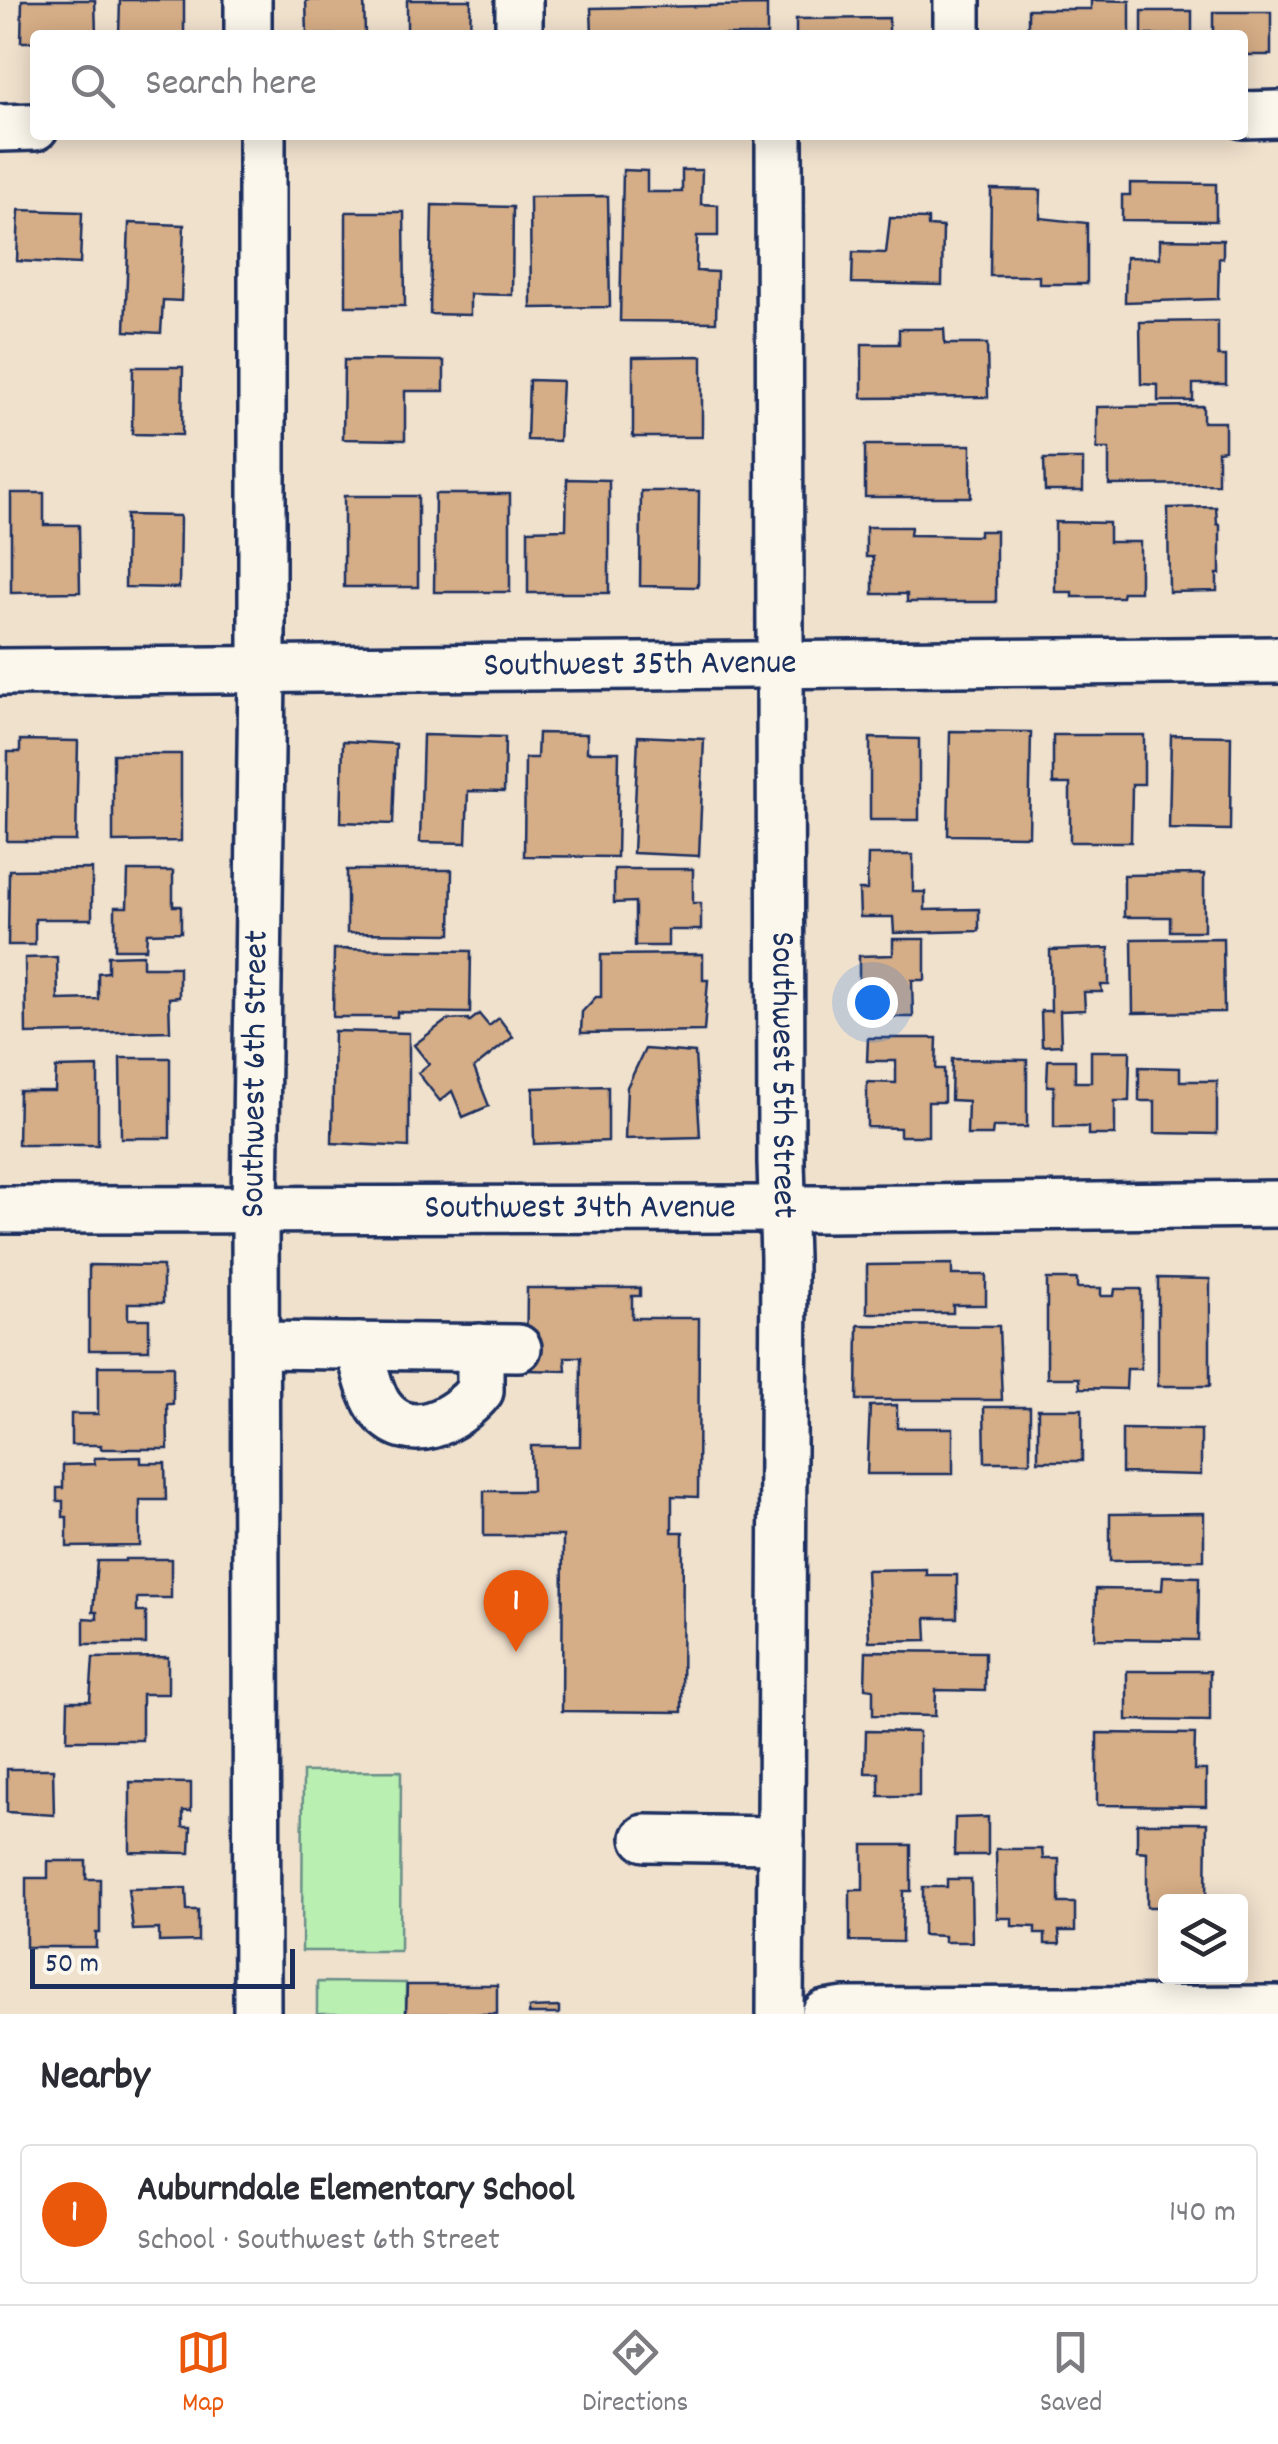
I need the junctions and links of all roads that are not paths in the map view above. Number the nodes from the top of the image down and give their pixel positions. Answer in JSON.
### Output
{"nodes":[{"id":1,"x":248,"y":0,"type":"edge"},
{"id":2,"x":519,"y":0,"type":"edge"},
{"id":3,"x":957,"y":0,"type":"edge"},
{"id":4,"x":248,"y":30,"type":"edge"},
{"id":5,"x":519,"y":30,"type":"edge"},
{"id":6,"x":957,"y":30,"type":"edge"},
{"id":7,"x":1278,"y":114,"type":"edge"},
{"id":8,"x":1248,"y":115,"type":"edge"},
{"id":9,"x":0,"y":128,"type":"edge"},
{"id":10,"x":30,"y":128,"type":"edge"},
{"id":11,"x":262,"y":140,"type":"edge"},
{"id":12,"x":779,"y":140,"type":"edge"},
{"id":13,"x":1278,"y":660,"type":"edge"},
{"id":14,"x":779,"y":666,"type":"junction"},
{"id":15,"x":0,"y":672,"type":"edge"},
{"id":16,"x":262,"y":672,"type":"junction"},
{"id":17,"x":1278,"y":1204,"type":"edge"},
{"id":18,"x":255,"y":1208,"type":"junction"},
{"id":19,"x":782,"y":1209,"type":"junction"},
{"id":20,"x":0,"y":1210,"type":"edge"},
{"id":21,"x":257,"y":1345,"type":"junction"},
{"id":22,"x":359,"y":1346,"type":"junction"},
{"id":23,"x":645,"y":1838,"type":"dead end"},
{"id":24,"x":781,"y":1840,"type":"junction"},
{"id":25,"x":1278,"y":2009,"type":"edge"},
{"id":26,"x":258,"y":2014,"type":"edge"},
{"id":27,"x":780,"y":2014,"type":"edge"},
{"id":28,"x":825,"y":2014,"type":"edge"}],
"edges":[{"from":1,"to":4,"type":"street"},
{"from":2,"to":5,"type":"street"},
{"from":3,"to":6,"type":"street"},
{"from":7,"to":8,"type":"street"},
{"from":9,"to":10,"type":"street"},
{"from":11,"to":16,"type":"street","name":"Southwest 6th Street"},
{"from":12,"to":14,"type":"street","name":"Southwest 5th Street"},
{"from":13,"to":14,"type":"street","name":"Southwest 35th Avenue"},
{"from":14,"to":16,"type":"street","name":"Southwest 35th Avenue"},
{"from":14,"to":19,"type":"street","name":"Southwest 5th Street"},
{"from":15,"to":16,"type":"street","name":"Southwest 35th Avenue"},
{"from":16,"to":18,"type":"street","name":"Southwest 6th Street"},
{"from":17,"to":19,"type":"street","name":"Southwest 34th Avenue"},
{"from":18,"to":19,"type":"street","name":"Southwest 34th Avenue"},
{"from":18,"to":20,"type":"street","name":"Southwest 34th Avenue"},
{"from":18,"to":21,"type":"street","name":"Southwest 6th Street"},
{"from":19,"to":24,"type":"street","name":"Southwest 5th Street"},
{"from":21,"to":22,"type":"street"},
{"from":21,"to":26,"type":"street","name":"Southwest 6th Street"},
{"from":22,"to":22,"type":"street"},
{"from":23,"to":24,"type":"street"},
{"from":24,"to":27,"type":"street","name":"Southwest 5th Street"},
{"from":25,"to":28,"type":"street"}]}
